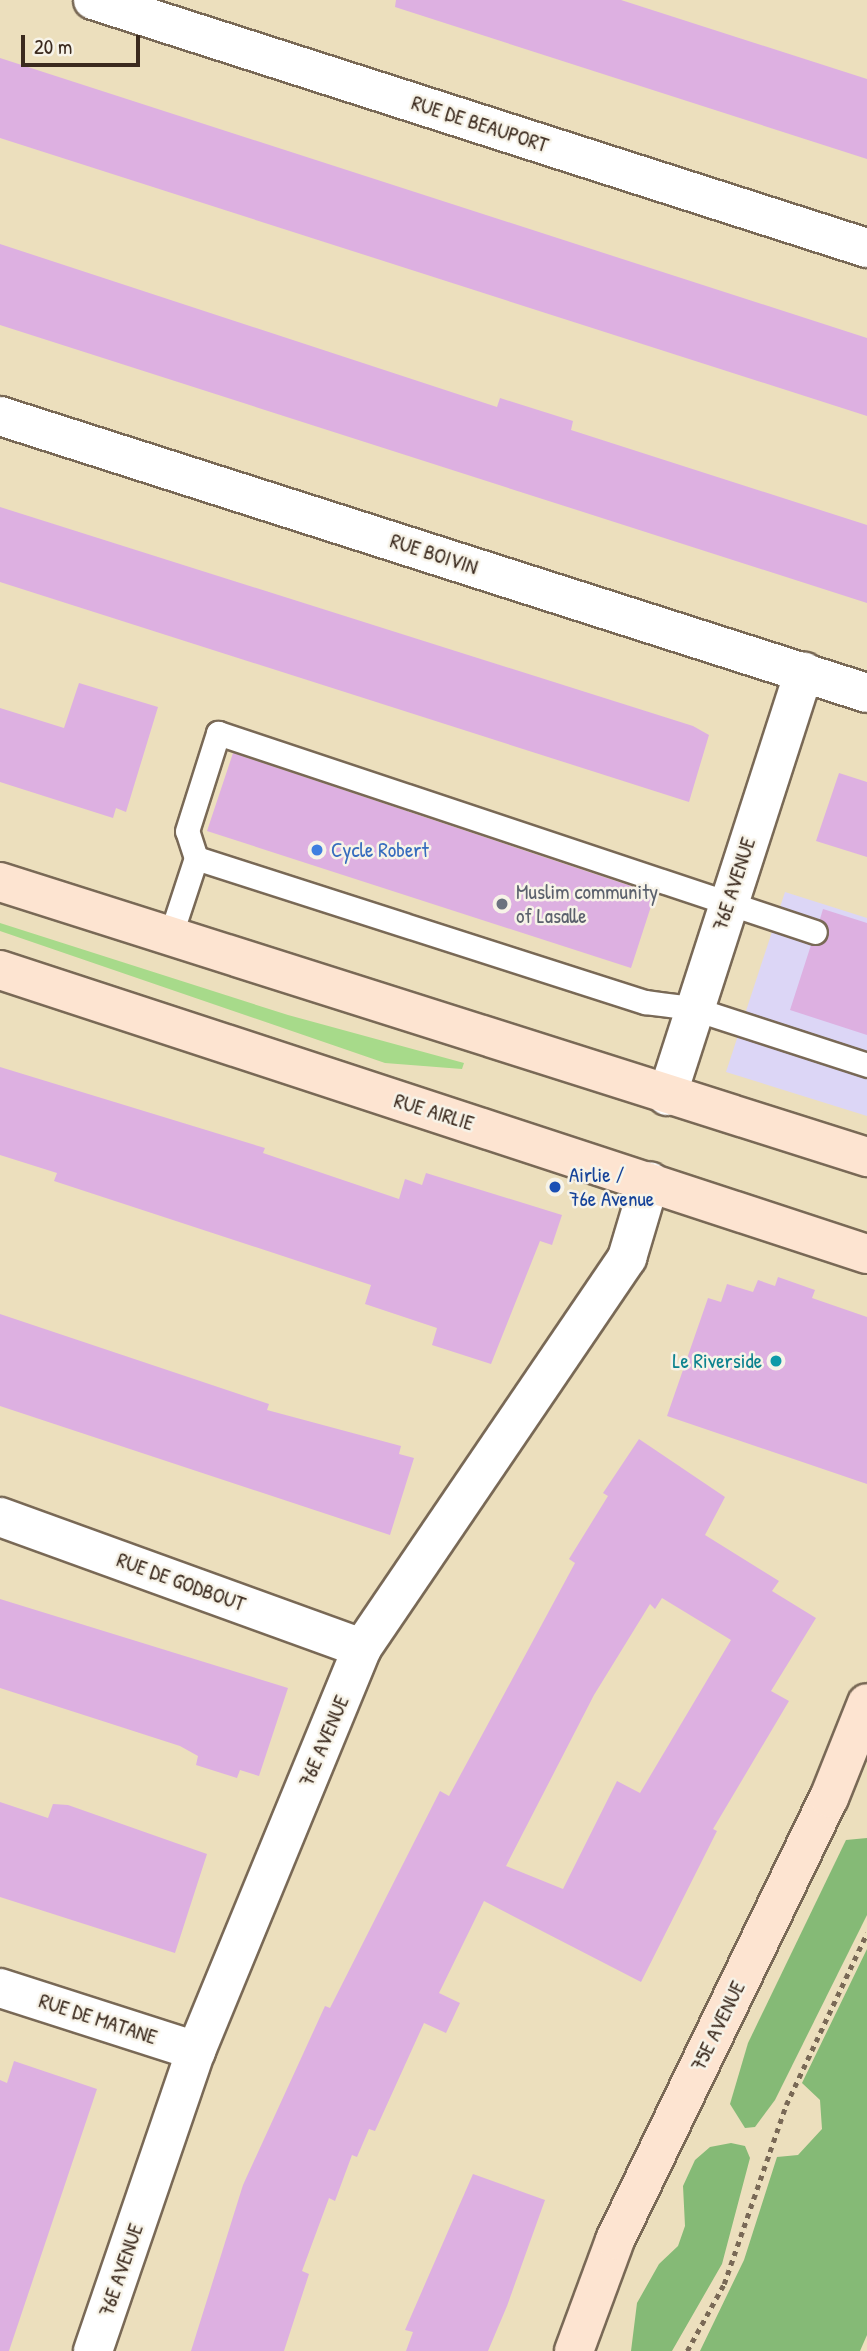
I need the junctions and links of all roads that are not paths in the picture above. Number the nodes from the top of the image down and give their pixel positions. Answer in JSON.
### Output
{"nodes":[{"id":1,"x":95,"y":0,"type":"edge"},
{"id":2,"x":867,"y":248,"type":"edge"},
{"id":3,"x":0,"y":416,"type":"edge"},
{"id":4,"x":804,"y":672,"type":"junction"},
{"id":5,"x":867,"y":693,"type":"edge"},
{"id":6,"x":197,"y":858,"type":"junction"},
{"id":7,"x":0,"y":883,"type":"edge"},
{"id":8,"x":728,"y":903,"type":"junction"},
{"id":9,"x":815,"y":932,"type":"dead end"},
{"id":10,"x":170,"y":937,"type":"junction"},
{"id":11,"x":0,"y":970,"type":"edge"},
{"id":12,"x":692,"y":1008,"type":"junction"},
{"id":13,"x":867,"y":1065,"type":"edge"},
{"id":14,"x":667,"y":1096,"type":"junction"},
{"id":15,"x":867,"y":1157,"type":"edge"},
{"id":16,"x":650,"y":1181,"type":"junction"},
{"id":17,"x":867,"y":1254,"type":"edge"},
{"id":18,"x":0,"y":1517,"type":"edge"},
{"id":19,"x":362,"y":1648,"type":"junction"},
{"id":20,"x":867,"y":1703,"type":"edge"},
{"id":21,"x":0,"y":1988,"type":"edge"},
{"id":22,"x":195,"y":2051,"type":"junction"},
{"id":23,"x":93,"y":2351,"type":"edge"},
{"id":24,"x":574,"y":2351,"type":"edge"}],
"edges":[{"from":1,"to":2,"type":"street","name":"RUE DE BEAUPORT"},
{"from":3,"to":4,"type":"street","name":"RUE BOIVIN"},
{"from":4,"to":5,"type":"street","name":"RUE BOIVIN"},
{"from":4,"to":8,"type":"street","name":"76E AVENUE"},
{"from":6,"to":8,"type":"lane"},
{"from":6,"to":10,"type":"lane"},
{"from":6,"to":12,"type":"lane"},
{"from":7,"to":10,"type":"main road"},
{"from":8,"to":9,"type":"lane"},
{"from":8,"to":12,"type":"street","name":"76E AVENUE"},
{"from":10,"to":14,"type":"main road"},
{"from":11,"to":16,"type":"main road","name":"RUE AIRLIE"},
{"from":12,"to":13,"type":"lane"},
{"from":12,"to":14,"type":"street","name":"76E AVENUE"},
{"from":14,"to":15,"type":"main road"},
{"from":16,"to":17,"type":"main road","name":"RUE AIRLIE"},
{"from":16,"to":19,"type":"street","name":"76E AVENUE"},
{"from":18,"to":19,"type":"street","name":"RUE DE GODBOUT"},
{"from":19,"to":22,"type":"street","name":"76E AVENUE"},
{"from":20,"to":24,"type":"main road","name":"75E AVENUE"},
{"from":21,"to":22,"type":"street","name":"RUE DE MATANE"},
{"from":22,"to":23,"type":"street","name":"76E AVENUE"}]}
